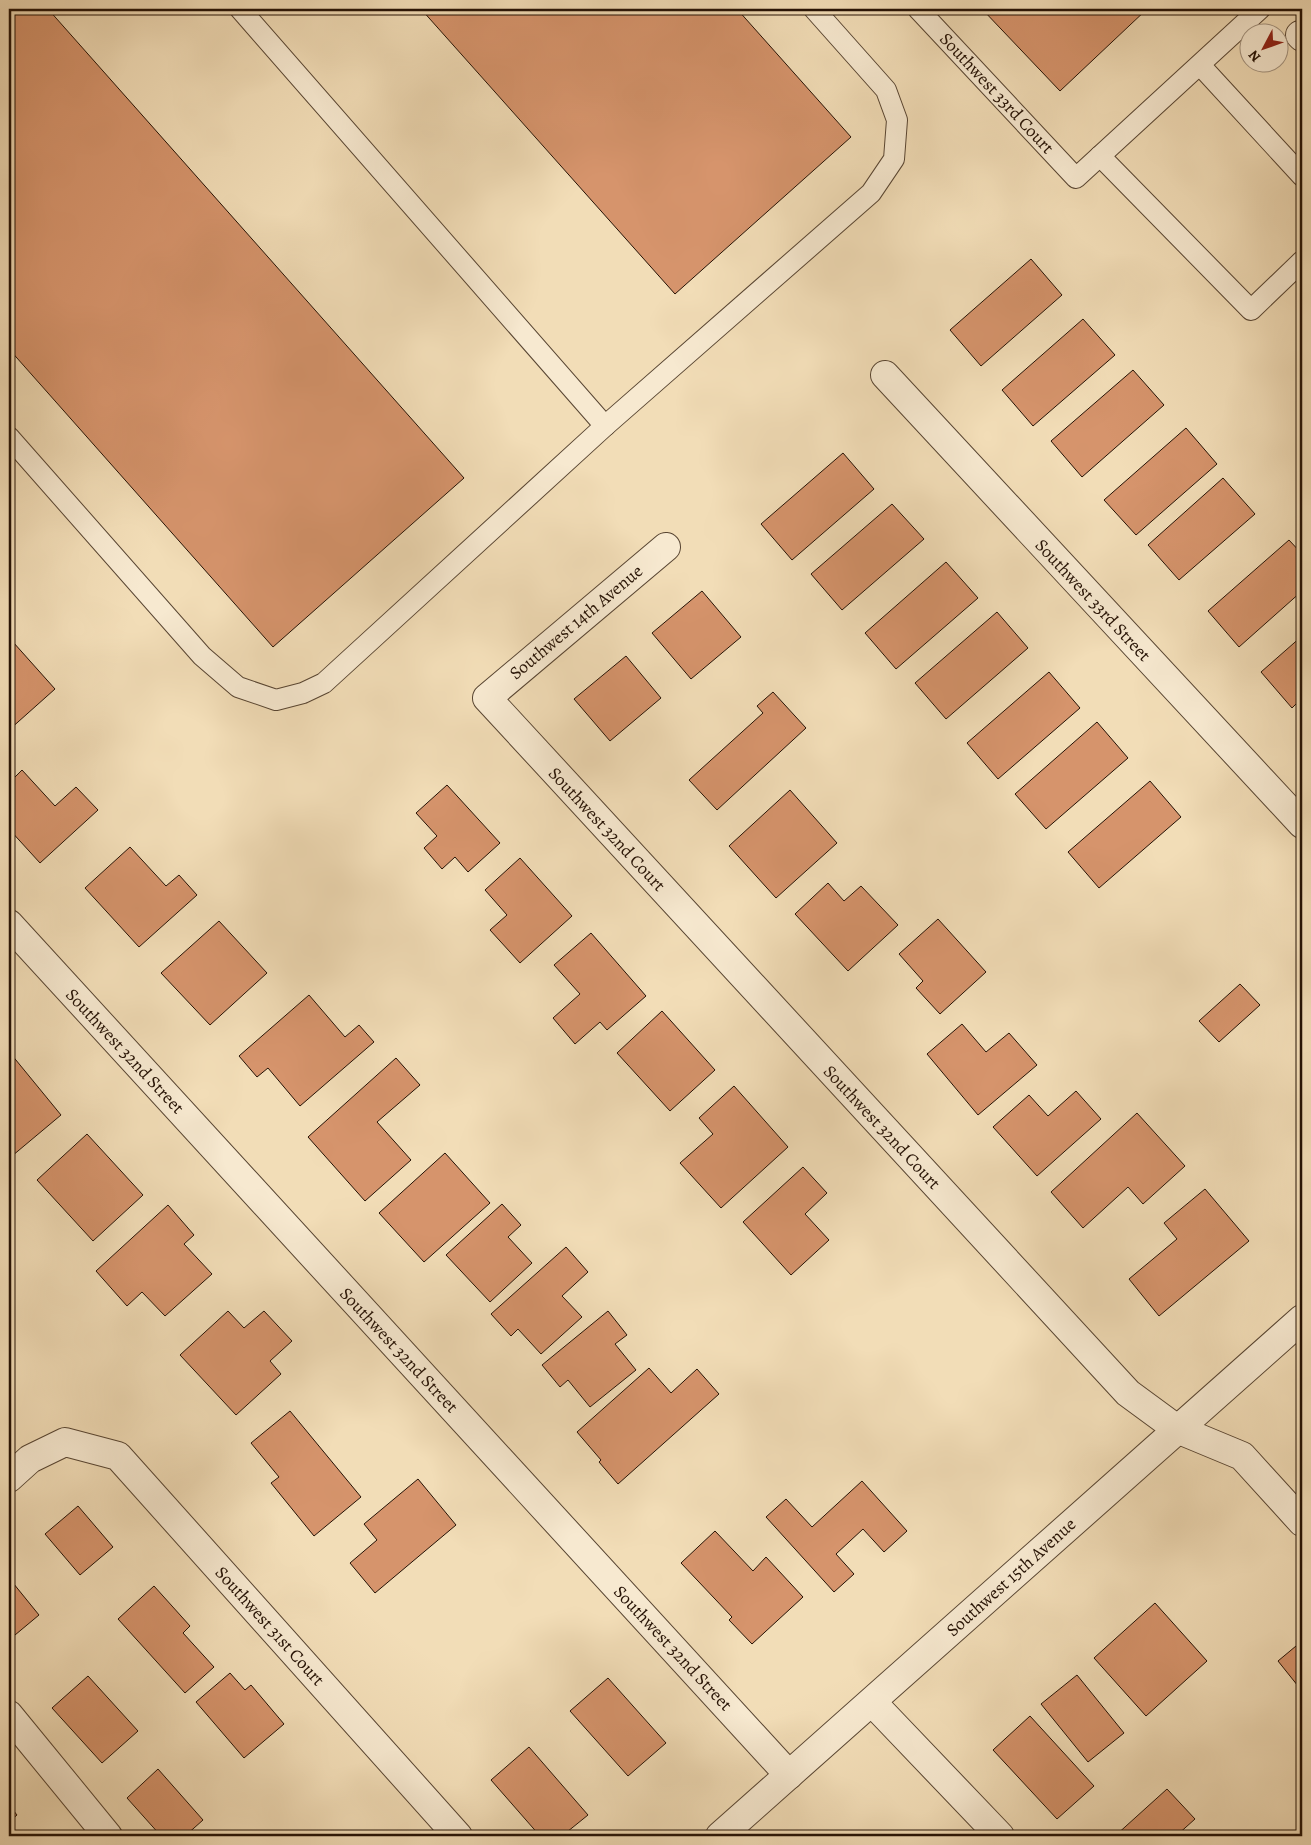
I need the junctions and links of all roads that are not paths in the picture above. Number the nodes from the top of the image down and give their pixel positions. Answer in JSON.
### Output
{"nodes":[{"id":1,"x":240,"y":9,"type":"edge"},
{"id":2,"x":814,"y":9,"type":"edge"},
{"id":3,"x":918,"y":9,"type":"edge"},
{"id":4,"x":1260,"y":9,"type":"edge"},
{"id":5,"x":1200,"y":65,"type":"junction"},
{"id":6,"x":1100,"y":156,"type":"junction"},
{"id":7,"x":1302,"y":176,"type":"edge"},
{"id":8,"x":1302,"y":261,"type":"edge"},
{"id":9,"x":885,"y":375,"type":"dead end"},
{"id":10,"x":605,"y":426,"type":"junction"},
{"id":11,"x":9,"y":437,"type":"edge"},
{"id":12,"x":666,"y":547,"type":"dead end"},
{"id":13,"x":487,"y":698,"type":"joint"},
{"id":14,"x":1302,"y":824,"type":"edge"},
{"id":15,"x":9,"y":924,"type":"edge"},
{"id":16,"x":1302,"y":1319,"type":"edge"},
{"id":17,"x":1177,"y":1428,"type":"junction"},
{"id":18,"x":9,"y":1478,"type":"edge"},
{"id":19,"x":1302,"y":1522,"type":"edge"},
{"id":20,"x":872,"y":1702,"type":"junction"},
{"id":21,"x":9,"y":1715,"type":"edge"},
{"id":22,"x":789,"y":1775,"type":"junction"},
{"id":23,"x":108,"y":1836,"type":"edge"},
{"id":24,"x":458,"y":1836,"type":"edge"},
{"id":25,"x":720,"y":1836,"type":"edge"},
{"id":26,"x":1000,"y":1836,"type":"edge"}],
"edges":[{"from":1,"to":10,"type":"lane"},
{"from":2,"to":10,"type":"lane"},
{"from":3,"to":6,"type":"lane","name":"Southwest 33rd Court"},
{"from":4,"to":5,"type":"lane"},
{"from":5,"to":6,"type":"lane"},
{"from":5,"to":7,"type":"lane"},
{"from":6,"to":8,"type":"lane"},
{"from":9,"to":14,"type":"street","name":"Southwest 33rd Street"},
{"from":10,"to":11,"type":"lane"},
{"from":12,"to":13,"type":"street","name":"Southwest 14th Avenue"},
{"from":13,"to":17,"type":"street","name":"Southwest 32nd Court"},
{"from":15,"to":22,"type":"street","name":"Southwest 32nd Street"},
{"from":16,"to":17,"type":"street","name":"Southwest 15th Avenue"},
{"from":17,"to":19,"type":"street","name":"Southwest 32nd Court"},
{"from":17,"to":20,"type":"street","name":"Southwest 15th Avenue"},
{"from":18,"to":24,"type":"street","name":"Southwest 31st Court"},
{"from":20,"to":22,"type":"street","name":"Southwest 15th Avenue"},
{"from":20,"to":26,"type":"street"},
{"from":21,"to":23,"type":"street"},
{"from":22,"to":25,"type":"street","name":"Southwest 15th Avenue"}]}
